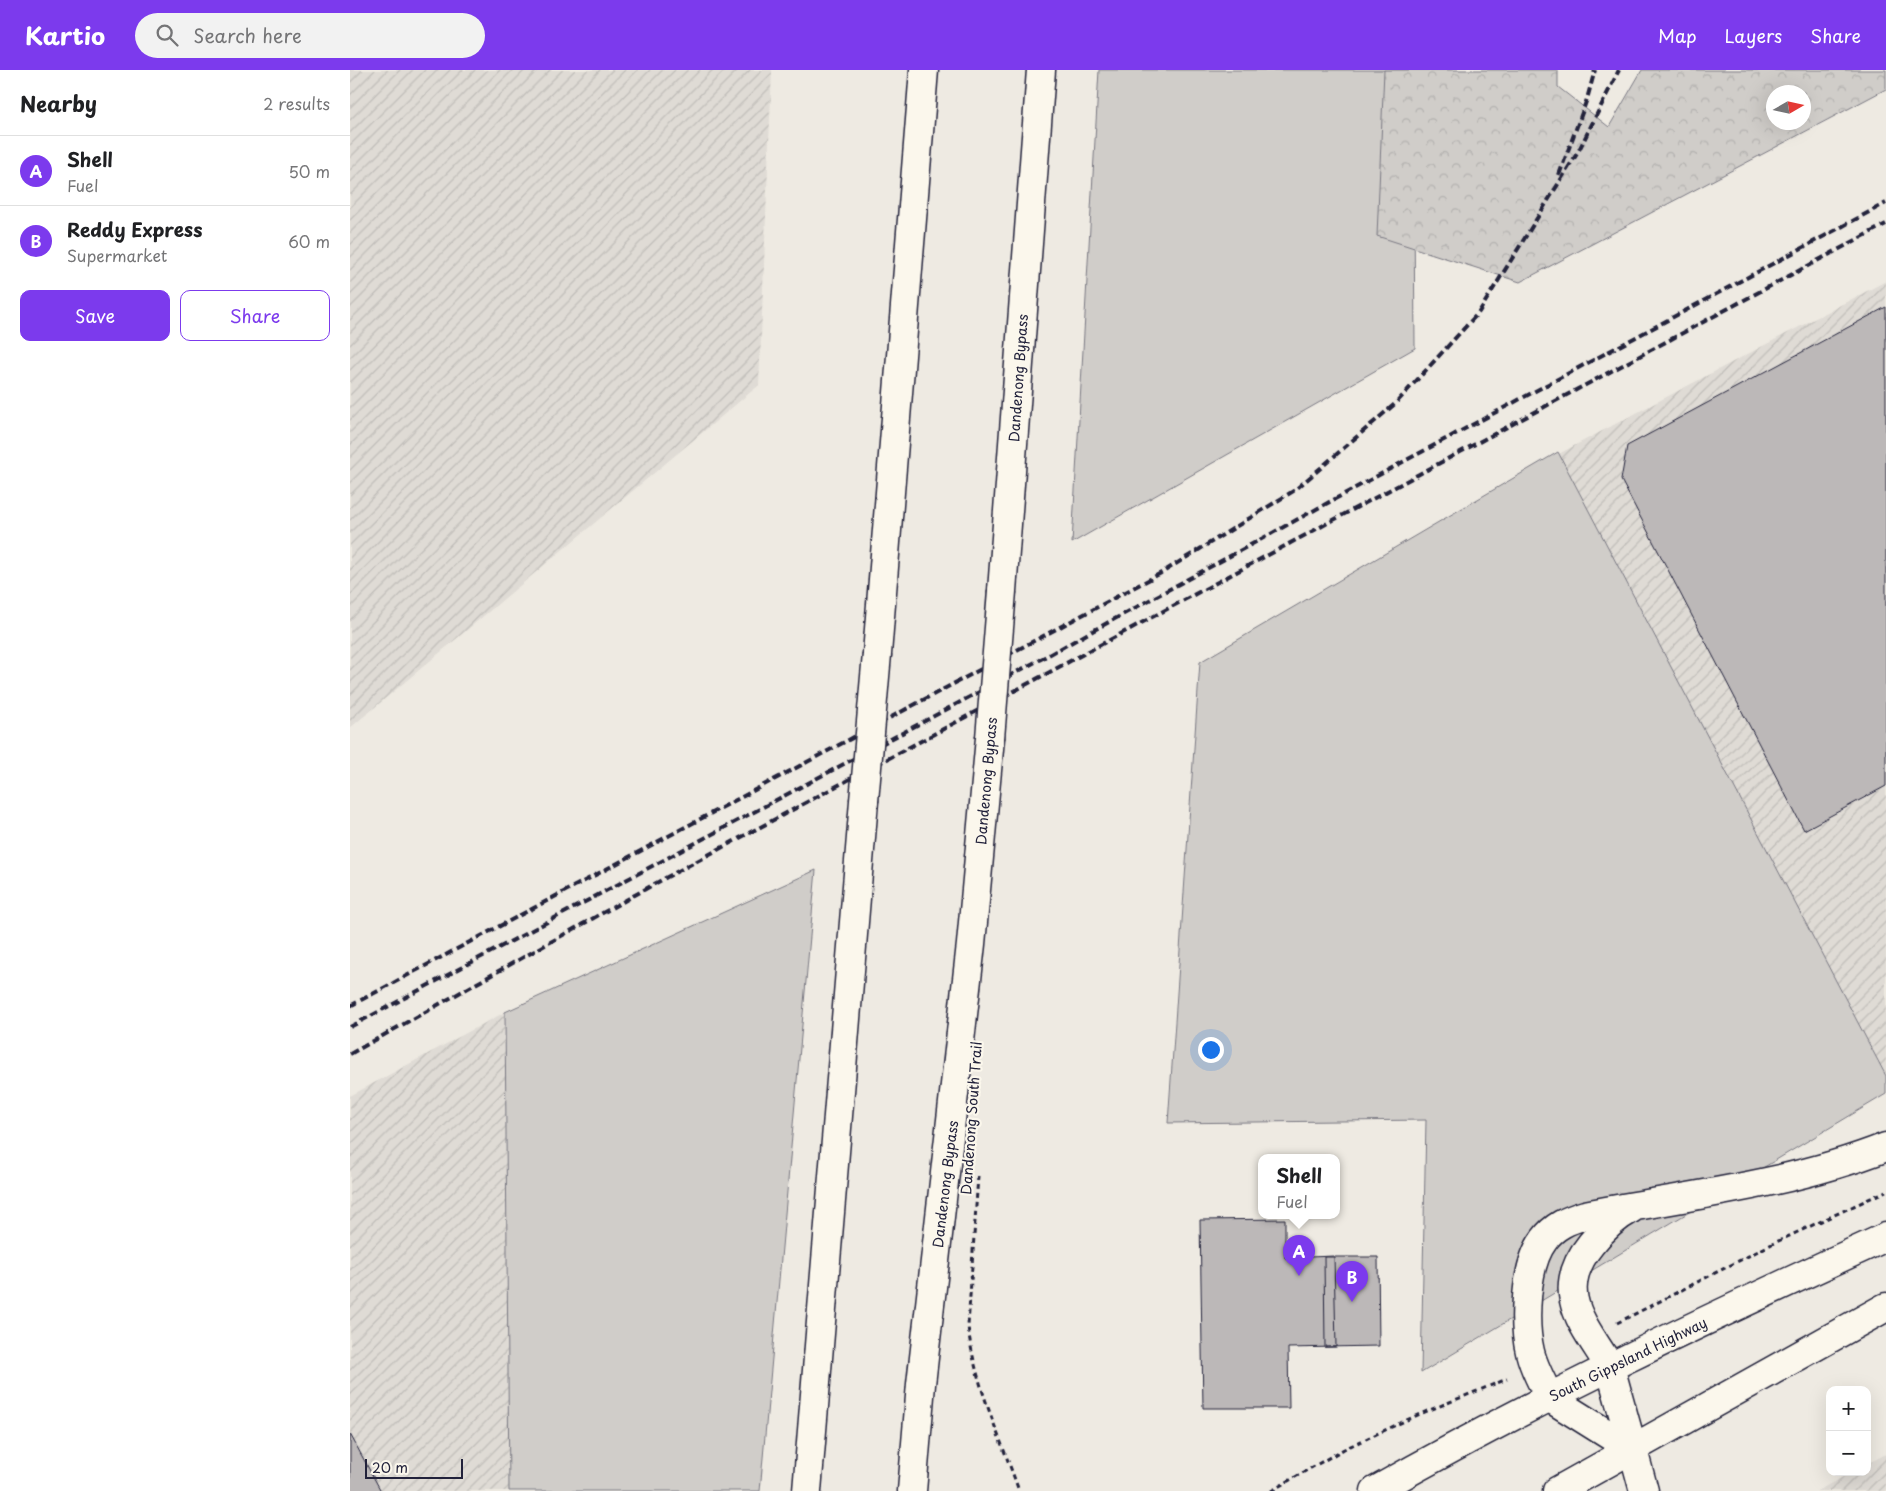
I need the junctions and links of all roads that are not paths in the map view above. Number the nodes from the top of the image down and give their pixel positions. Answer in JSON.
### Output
{"nodes":[{"id":1,"x":924,"y":70,"type":"edge"},
{"id":2,"x":1041,"y":70,"type":"edge"},
{"id":3,"x":1886,"y":1147,"type":"edge"},
{"id":4,"x":1637,"y":1206,"type":"junction"},
{"id":5,"x":1886,"y":1237,"type":"edge"},
{"id":6,"x":1886,"y":1307,"type":"edge"},
{"id":7,"x":1610,"y":1367,"type":"junction"},
{"id":8,"x":921,"y":1384,"type":"junction"},
{"id":9,"x":1550,"y":1398,"type":"junction"},
{"id":10,"x":1633,"y":1450,"type":"junction"},
{"id":11,"x":807,"y":1491,"type":"edge"},
{"id":12,"x":912,"y":1491,"type":"edge"},
{"id":13,"x":930,"y":1491,"type":"edge"},
{"id":14,"x":1375,"y":1491,"type":"edge"},
{"id":15,"x":1557,"y":1491,"type":"edge"},
{"id":16,"x":1644,"y":1491,"type":"edge"}],
"edges":[{"from":1,"to":11,"type":"main road","bridge":true},
{"from":2,"to":8,"type":"main road","name":"Dandenong Bypass","bridge":true},
{"from":3,"to":4,"type":"main road"},
{"from":4,"to":7,"type":"main road"},
{"from":4,"to":9,"type":"main road"},
{"from":5,"to":7,"type":"main road","name":"South Gippsland Highway"},
{"from":6,"to":10,"type":"main road"},
{"from":7,"to":9,"type":"main road","name":"South Gippsland Highway"},
{"from":7,"to":10,"type":"main road"},
{"from":8,"to":12,"type":"main road","name":"Dandenong Bypass"},
{"from":8,"to":13,"type":"main road"},
{"from":9,"to":10,"type":"main road"},
{"from":9,"to":14,"type":"main road","name":"South Gippsland Highway"},
{"from":10,"to":15,"type":"main road"},
{"from":10,"to":16,"type":"main road"}]}
